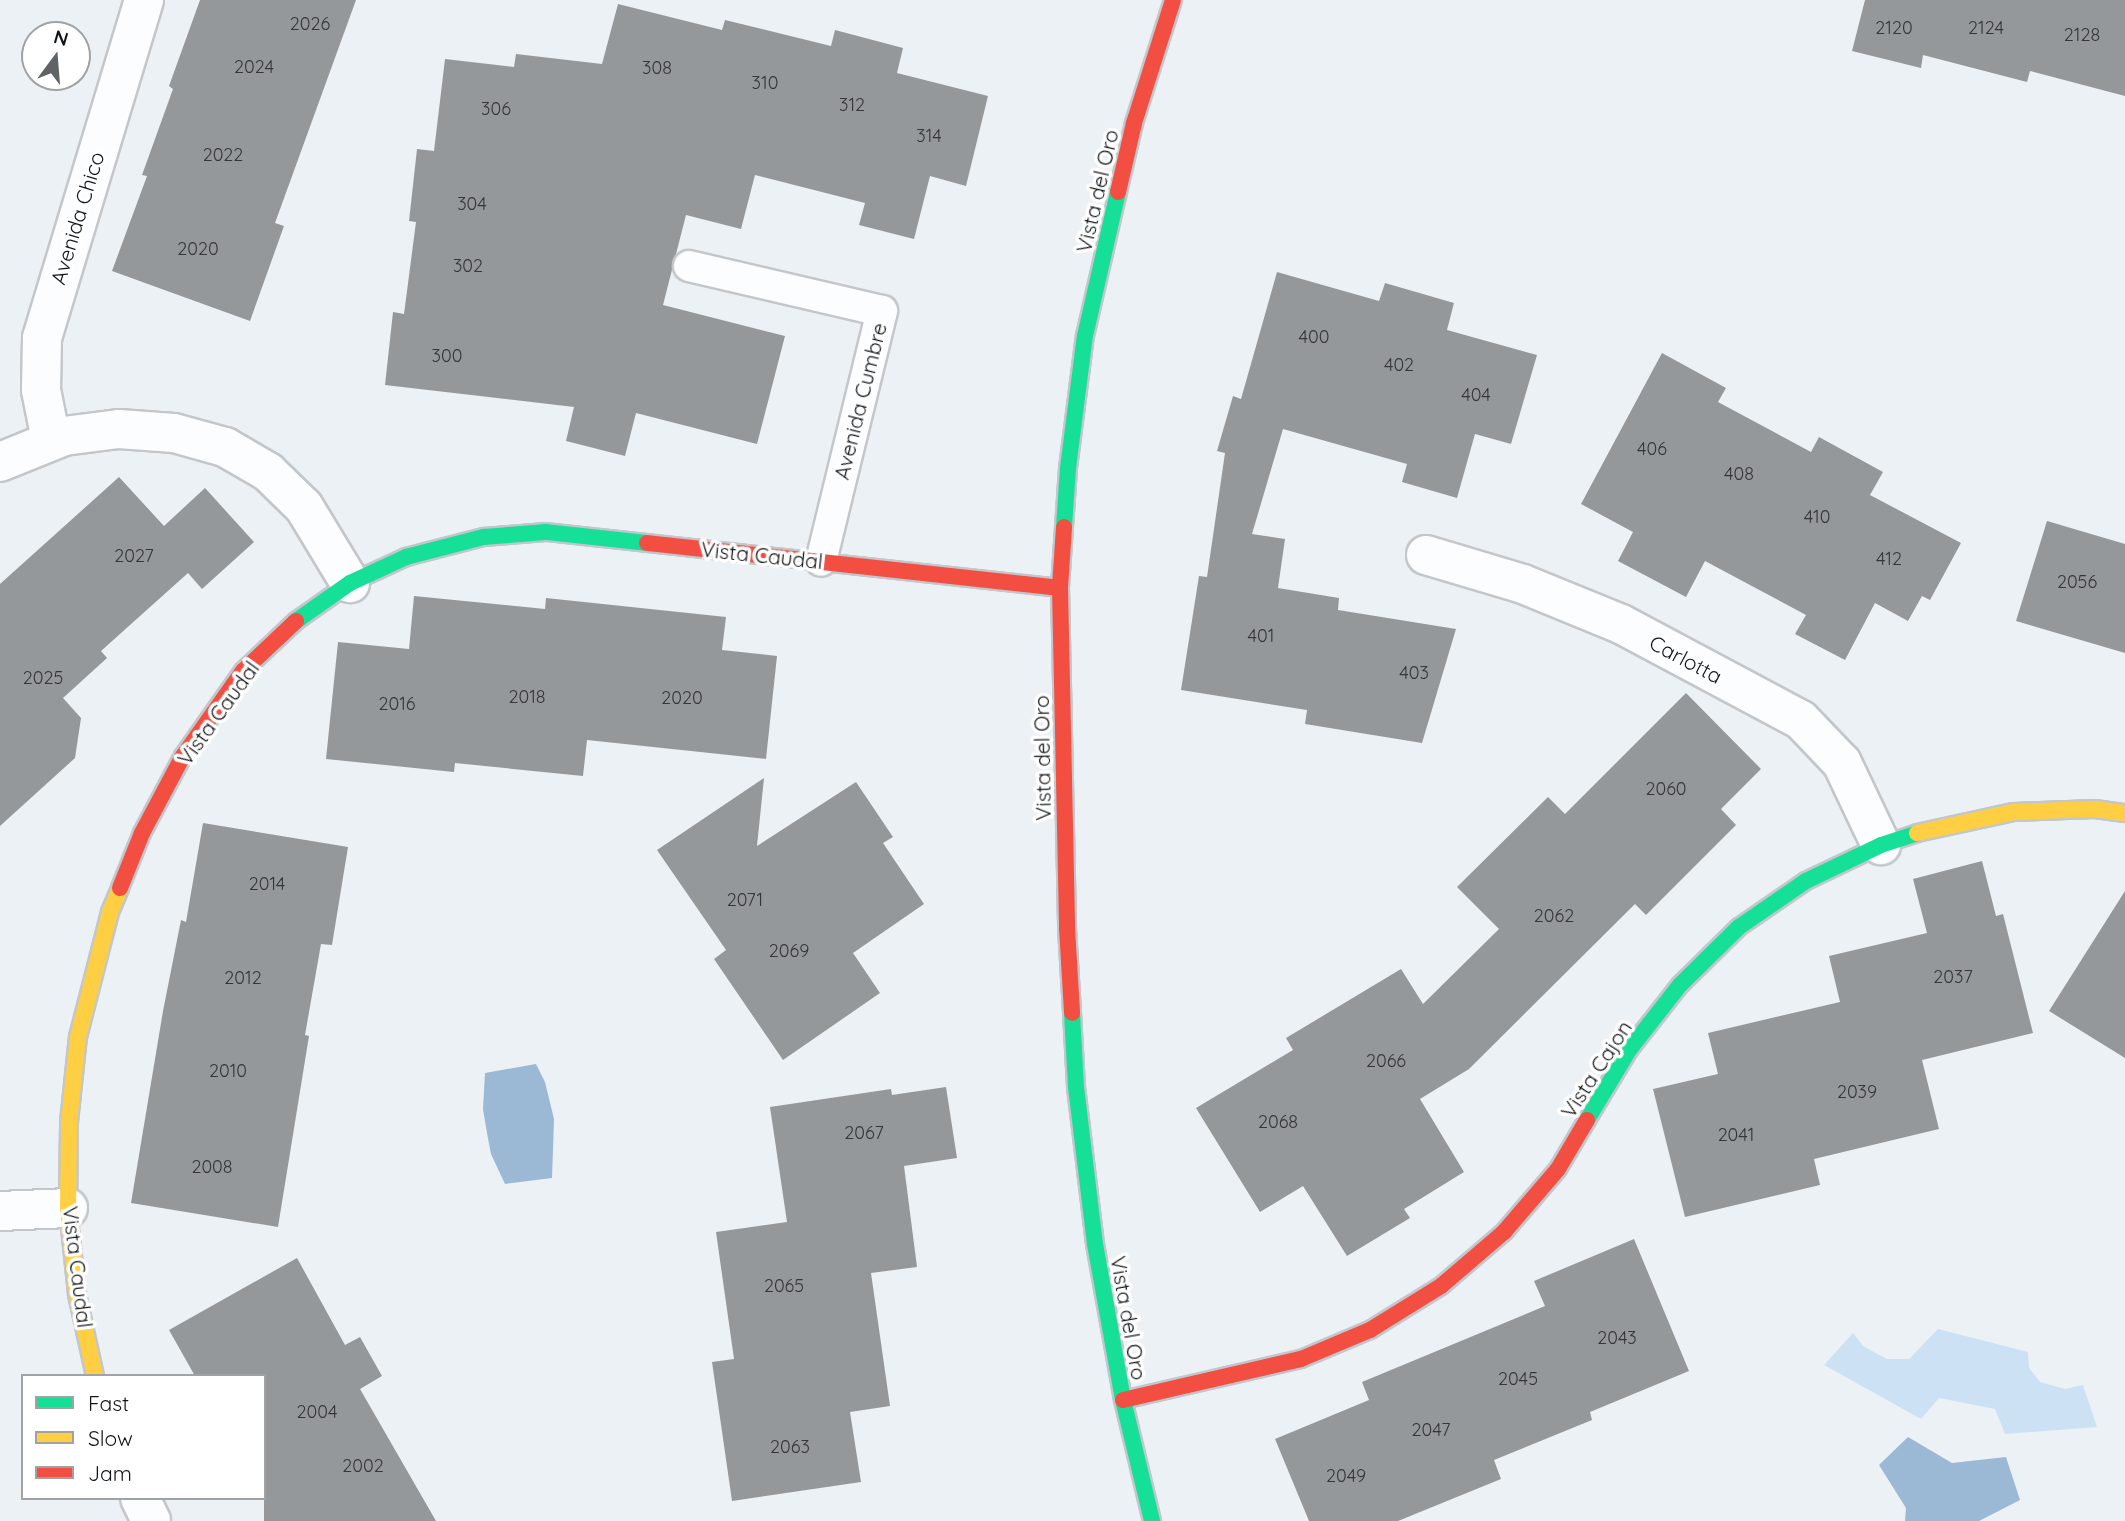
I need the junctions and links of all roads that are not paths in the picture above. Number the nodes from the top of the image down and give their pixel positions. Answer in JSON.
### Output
{"nodes":[{"id":1,"x":144,"y":0,"type":"edge"},
{"id":2,"x":1172,"y":0,"type":"edge"},
{"id":3,"x":689,"y":266,"type":"dead end"},
{"id":4,"x":51,"y":440,"type":"junction"},
{"id":5,"x":0,"y":462,"type":"edge"},
{"id":6,"x":1426,"y":555,"type":"dead end"},
{"id":7,"x":821,"y":561,"type":"junction"},
{"id":8,"x":350,"y":583,"type":"junction"},
{"id":9,"x":1059,"y":588,"type":"junction"},
{"id":10,"x":2125,"y":813,"type":"edge"},
{"id":11,"x":1881,"y":845,"type":"junction"},
{"id":12,"x":68,"y":1208,"type":"junction"},
{"id":13,"x":0,"y":1211,"type":"edge"},
{"id":14,"x":95,"y":1374,"type":"edge"},
{"id":15,"x":1123,"y":1400,"type":"junction"},
{"id":16,"x":141,"y":1500,"type":"edge"},
{"id":17,"x":151,"y":1521,"type":"edge"},
{"id":18,"x":1152,"y":1521,"type":"edge"}],
"edges":[{"from":1,"to":4,"type":"street","name":"Avenida Chico"},
{"from":2,"to":9,"type":"street","name":"Vista del Oro"},
{"from":3,"to":7,"type":"lane","name":"Avenida Cumbre"},
{"from":4,"to":5,"type":"street"},
{"from":4,"to":8,"type":"street"},
{"from":6,"to":11,"type":"street","name":"Carlotta"},
{"from":7,"to":8,"type":"street","name":"Vista Caudal"},
{"from":7,"to":9,"type":"street","name":"Vista Caudal"},
{"from":8,"to":12,"type":"street","name":"Vista Caudal"},
{"from":9,"to":15,"type":"street","name":"Vista del Oro"},
{"from":10,"to":11,"type":"street","name":"Vista Cajon"},
{"from":11,"to":15,"type":"street","name":"Vista Cajon"},
{"from":12,"to":13,"type":"street"},
{"from":12,"to":14,"type":"street","name":"Vista Caudal"},
{"from":15,"to":18,"type":"street","name":"Vista del Oro"},
{"from":16,"to":17,"type":"street"}]}
